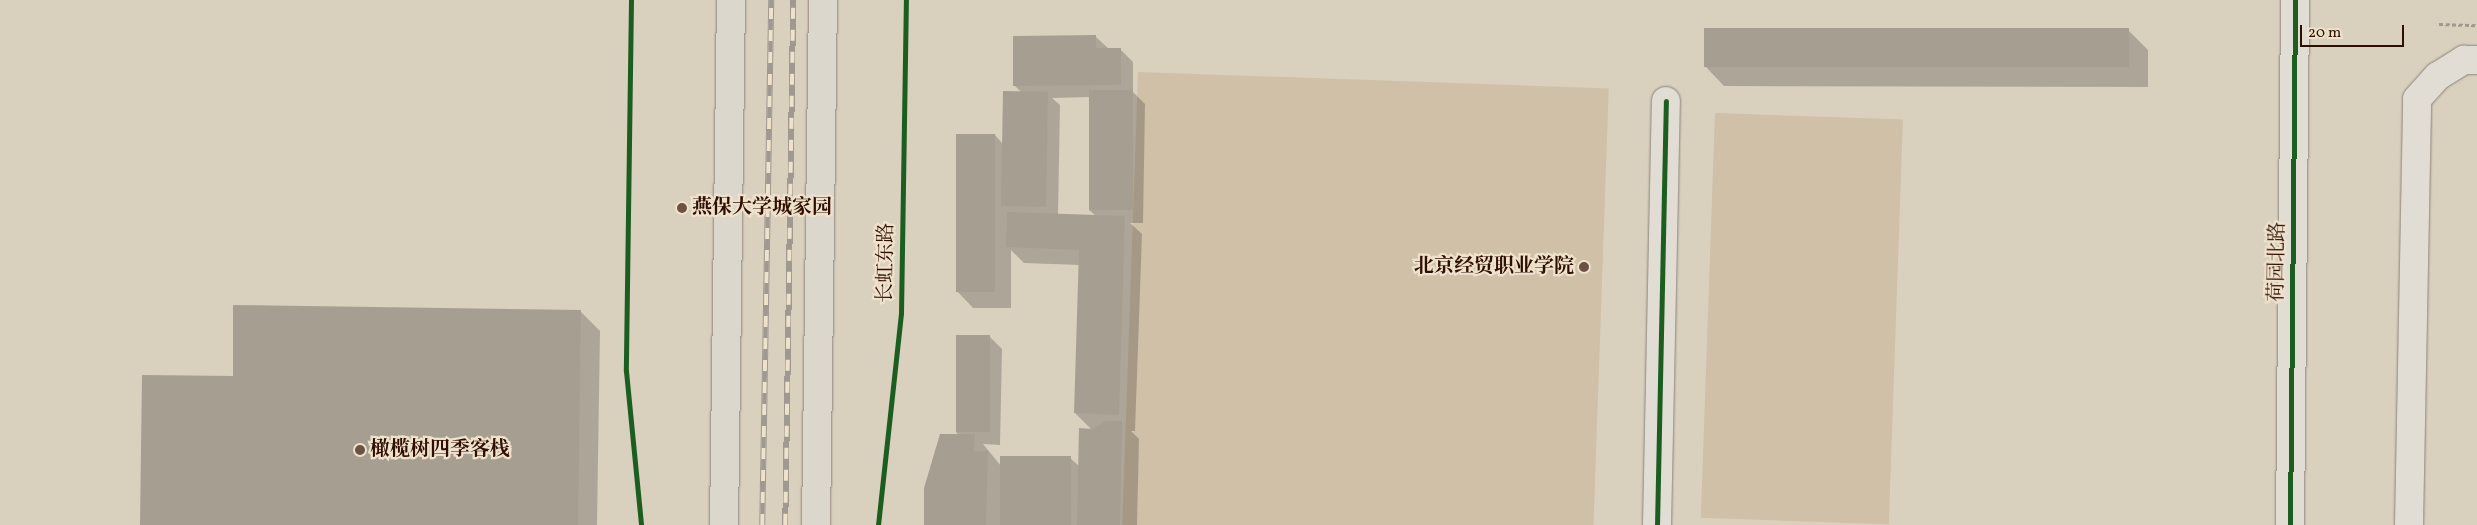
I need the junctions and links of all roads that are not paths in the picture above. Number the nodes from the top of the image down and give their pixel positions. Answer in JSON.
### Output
{"nodes":[{"id":1,"x":731,"y":0,"type":"edge"},
{"id":2,"x":823,"y":0,"type":"edge"},
{"id":3,"x":2295,"y":0,"type":"edge"},
{"id":4,"x":2477,"y":60,"type":"edge"},
{"id":5,"x":1666,"y":101,"type":"dead end"},
{"id":6,"x":724,"y":525,"type":"edge"},
{"id":7,"x":816,"y":525,"type":"edge"},
{"id":8,"x":1657,"y":525,"type":"edge"},
{"id":9,"x":2290,"y":525,"type":"edge"},
{"id":10,"x":2409,"y":525,"type":"edge"}],
"edges":[{"from":1,"to":6,"type":"main road"},
{"from":2,"to":7,"type":"main road"},
{"from":3,"to":9,"type":"street","name":"荷园北路"},
{"from":4,"to":10,"type":"street"},
{"from":5,"to":8,"type":"street"}]}
